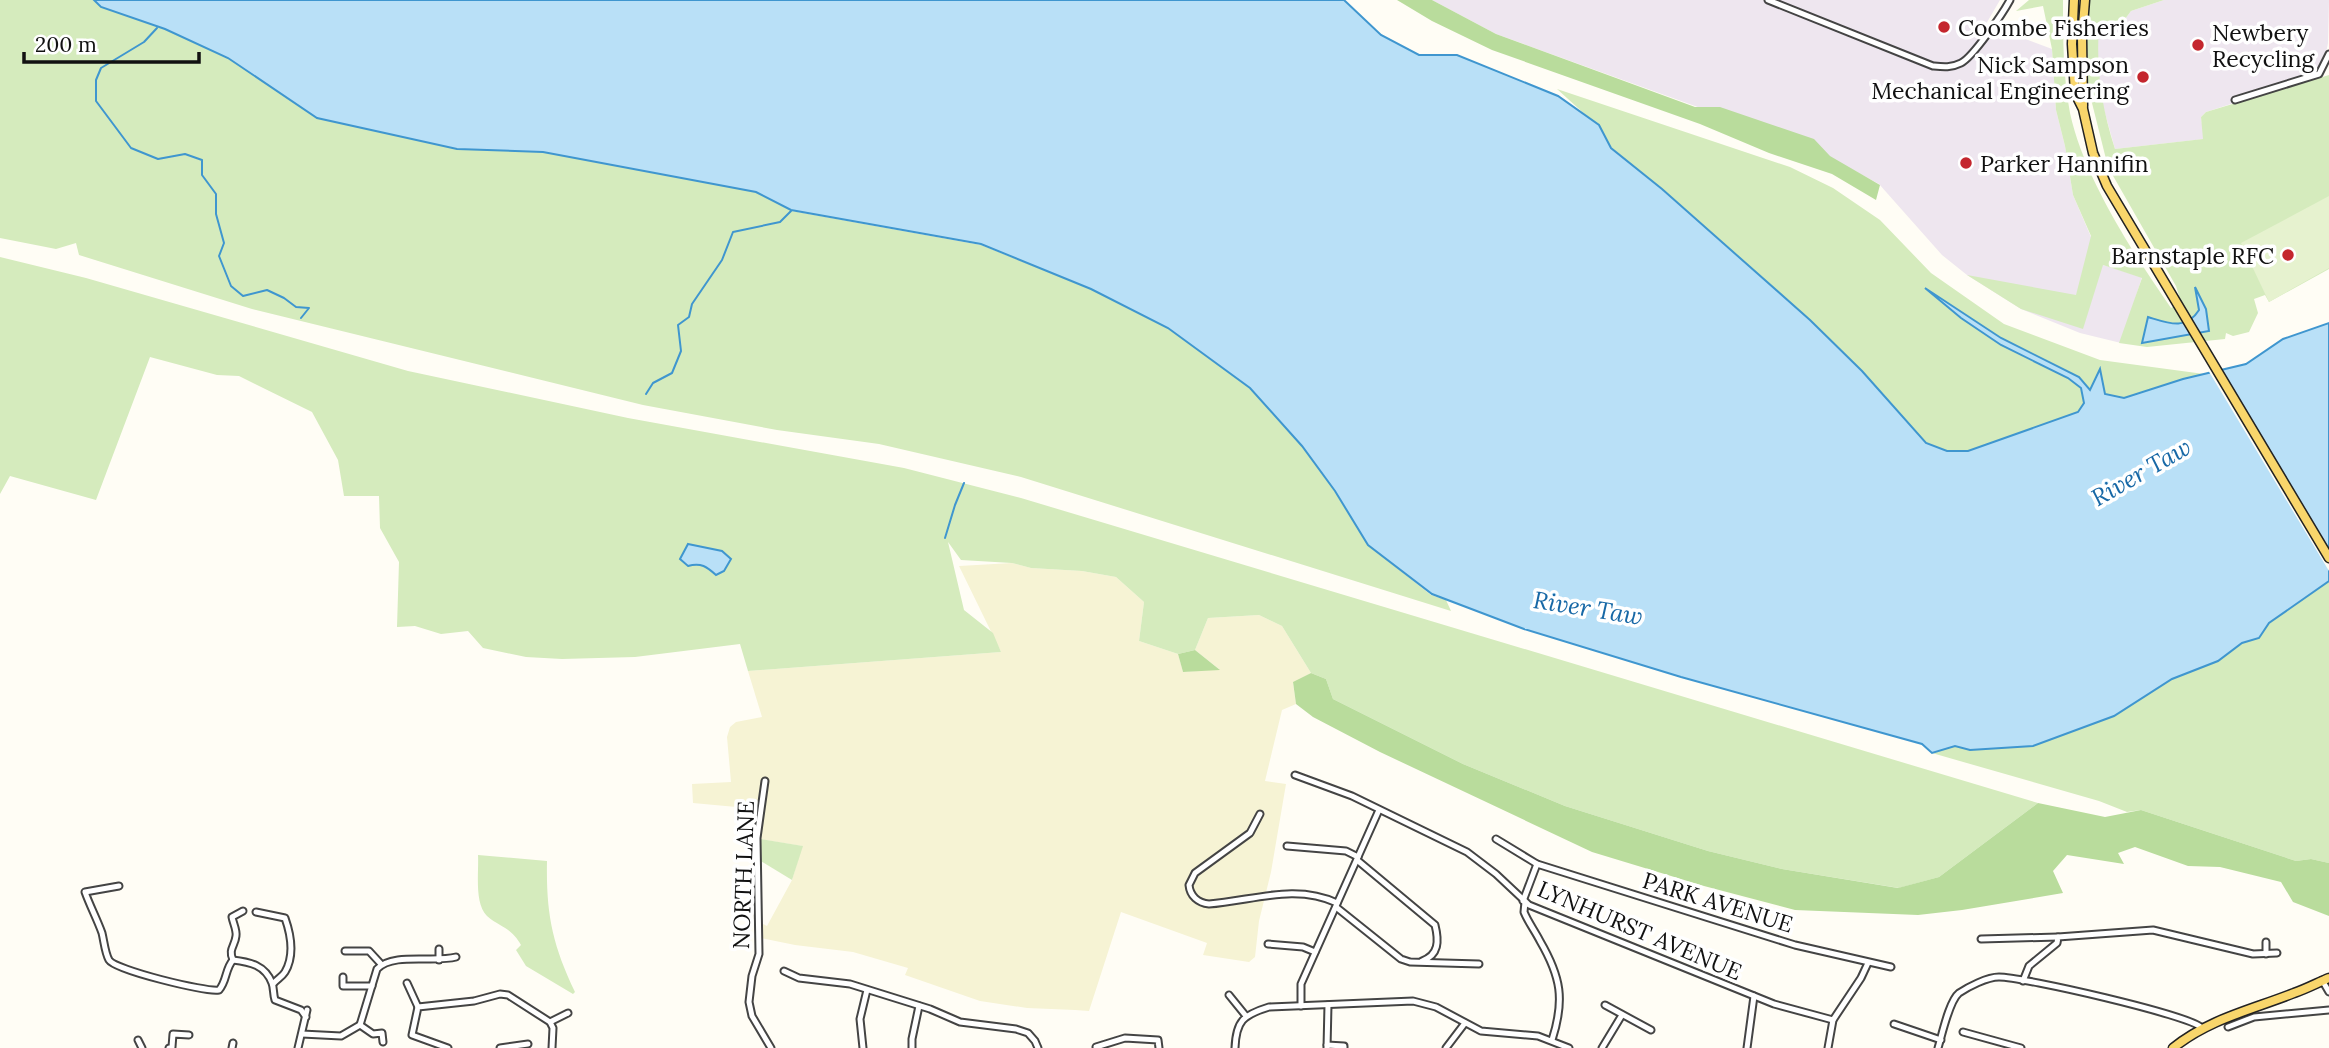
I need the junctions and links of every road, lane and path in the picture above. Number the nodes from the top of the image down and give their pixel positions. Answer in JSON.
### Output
{"nodes":[{"id":1,"x":1768,"y":0,"type":"edge"},
{"id":2,"x":1788,"y":0,"type":"edge"},
{"id":3,"x":2074,"y":0,"type":"edge"},
{"id":4,"x":2085,"y":0,"type":"edge"},
{"id":5,"x":2010,"y":2,"type":"edge"},
{"id":6,"x":1785,"y":7,"type":"junction"},
{"id":7,"x":2329,"y":54,"type":"edge"},
{"id":8,"x":2235,"y":100,"type":"dead end"},
{"id":9,"x":2083,"y":109,"type":"junction"},
{"id":10,"x":2329,"y":558,"type":"edge"},
{"id":11,"x":1296,"y":775,"type":"dead end"},
{"id":12,"x":765,"y":781,"type":"dead end"},
{"id":13,"x":1379,"y":810,"type":"junction"},
{"id":14,"x":1260,"y":814,"type":"dead end"},
{"id":15,"x":1496,"y":839,"type":"dead end"},
{"id":16,"x":1287,"y":846,"type":"dead end"},
{"id":17,"x":1358,"y":858,"type":"junction"},
{"id":18,"x":1537,"y":864,"type":"junction"},
{"id":19,"x":118,"y":886,"type":"dead end"},
{"id":20,"x":1524,"y":902,"type":"junction"},
{"id":21,"x":1336,"y":905,"type":"junction"},
{"id":22,"x":1538,"y":909,"type":"junction"},
{"id":23,"x":243,"y":911,"type":"dead end"},
{"id":24,"x":256,"y":912,"type":"dead end"},
{"id":25,"x":1530,"y":924,"type":"junction"},
{"id":26,"x":2058,"y":937,"type":"junction"},
{"id":27,"x":1981,"y":939,"type":"dead end"},
{"id":28,"x":2266,"y":942,"type":"dead end"},
{"id":29,"x":1268,"y":944,"type":"dead end"},
{"id":30,"x":439,"y":949,"type":"dead end"},
{"id":31,"x":345,"y":951,"type":"dead end"},
{"id":32,"x":353,"y":951,"type":"junction"},
{"id":33,"x":1315,"y":952,"type":"junction"},
{"id":34,"x":2277,"y":953,"type":"dead end"},
{"id":35,"x":2266,"y":954,"type":"junction"},
{"id":36,"x":456,"y":957,"type":"dead end"},
{"id":37,"x":233,"y":960,"type":"junction"},
{"id":38,"x":439,"y":960,"type":"junction"},
{"id":39,"x":353,"y":961,"type":"dead end"},
{"id":40,"x":1419,"y":962,"type":"junction"},
{"id":41,"x":1868,"y":963,"type":"junction"},
{"id":42,"x":381,"y":964,"type":"junction"},
{"id":43,"x":1479,"y":964,"type":"dead end"},
{"id":44,"x":1891,"y":967,"type":"dead end"},
{"id":45,"x":784,"y":971,"type":"dead end"},
{"id":46,"x":343,"y":977,"type":"dead end"},
{"id":47,"x":2326,"y":979,"type":"edge"},
{"id":48,"x":2023,"y":981,"type":"junction"},
{"id":49,"x":273,"y":984,"type":"junction"},
{"id":50,"x":407,"y":984,"type":"dead end"},
{"id":51,"x":372,"y":986,"type":"junction"},
{"id":52,"x":867,"y":989,"type":"junction"},
{"id":53,"x":2329,"y":992,"type":"edge"},
{"id":54,"x":1229,"y":995,"type":"dead end"},
{"id":55,"x":1754,"y":996,"type":"junction"},
{"id":56,"x":1328,"y":1005,"type":"junction"},
{"id":57,"x":1605,"y":1005,"type":"dead end"},
{"id":58,"x":919,"y":1006,"type":"junction"},
{"id":59,"x":1301,"y":1006,"type":"junction"},
{"id":60,"x":418,"y":1007,"type":"junction"},
{"id":61,"x":2329,"y":1010,"type":"edge"},
{"id":62,"x":568,"y":1013,"type":"dead end"},
{"id":63,"x":1622,"y":1015,"type":"junction"},
{"id":64,"x":1246,"y":1016,"type":"junction"},
{"id":65,"x":1833,"y":1020,"type":"junction"},
{"id":66,"x":550,"y":1022,"type":"junction"},
{"id":67,"x":1465,"y":1023,"type":"junction"},
{"id":68,"x":1894,"y":1024,"type":"dead end"},
{"id":69,"x":360,"y":1025,"type":"junction"},
{"id":70,"x":2228,"y":1027,"type":"dead end"},
{"id":71,"x":2202,"y":1028,"type":"junction"},
{"id":72,"x":1651,"y":1030,"type":"dead end"},
{"id":73,"x":402,"y":1032,"type":"dead end"},
{"id":74,"x":1963,"y":1032,"type":"dead end"},
{"id":75,"x":302,"y":1034,"type":"junction"},
{"id":76,"x":189,"y":1035,"type":"dead end"},
{"id":77,"x":412,"y":1035,"type":"junction"},
{"id":78,"x":1344,"y":1037,"type":"dead end"},
{"id":79,"x":138,"y":1040,"type":"dead end"},
{"id":80,"x":1941,"y":1040,"type":"junction"},
{"id":81,"x":1552,"y":1041,"type":"junction"},
{"id":82,"x":383,"y":1042,"type":"dead end"},
{"id":83,"x":528,"y":1044,"type":"dead end"},
{"id":84,"x":2005,"y":1046,"type":"edge"},
{"id":85,"x":1096,"y":1047,"type":"edge"},
{"id":86,"x":1327,"y":1047,"type":"edge"},
{"id":87,"x":1344,"y":1047,"type":"edge"},
{"id":88,"x":142,"y":1048,"type":"edge"},
{"id":89,"x":169,"y":1048,"type":"edge"},
{"id":90,"x":298,"y":1048,"type":"edge"},
{"id":91,"x":449,"y":1048,"type":"edge"},
{"id":92,"x":500,"y":1048,"type":"edge"},
{"id":93,"x":552,"y":1048,"type":"edge"},
{"id":94,"x":771,"y":1048,"type":"edge"},
{"id":95,"x":863,"y":1048,"type":"edge"},
{"id":96,"x":912,"y":1048,"type":"edge"},
{"id":97,"x":1038,"y":1048,"type":"edge"},
{"id":98,"x":1159,"y":1048,"type":"edge"},
{"id":99,"x":1235,"y":1048,"type":"edge"},
{"id":100,"x":1446,"y":1048,"type":"edge"},
{"id":101,"x":1569,"y":1048,"type":"edge"},
{"id":102,"x":1602,"y":1048,"type":"edge"},
{"id":103,"x":1747,"y":1048,"type":"edge"},
{"id":104,"x":1828,"y":1048,"type":"edge"},
{"id":105,"x":1938,"y":1048,"type":"edge"},
{"id":106,"x":2021,"y":1048,"type":"edge"},
{"id":107,"x":2173,"y":1048,"type":"edge"}],
"edges":[{"from":1,"to":6,"type":"street"},
{"from":2,"to":6,"type":"street"},
{"from":3,"to":9,"type":"main road"},
{"from":4,"to":9,"type":"main road"},
{"from":5,"to":6,"type":"street"},
{"from":7,"to":8,"type":"street"},
{"from":9,"to":10,"type":"main road"},
{"from":11,"to":13,"type":"street","name":"LYNHURST AVENUE"},
{"from":12,"to":94,"type":"street","name":"NORTH LANE"},
{"from":13,"to":17,"type":"street"},
{"from":13,"to":20,"type":"street","name":"LYNHURST AVENUE"},
{"from":14,"to":21,"type":"street"},
{"from":15,"to":18,"type":"street","name":"PARK AVENUE"},
{"from":16,"to":17,"type":"street"},
{"from":17,"to":21,"type":"street"},
{"from":17,"to":40,"type":"street"},
{"from":18,"to":20,"type":"street"},
{"from":18,"to":41,"type":"street","name":"PARK AVENUE"},
{"from":19,"to":37,"type":"street"},
{"from":20,"to":22,"type":"street","name":"LYNHURST AVENUE"},
{"from":20,"to":25,"type":"street"},
{"from":21,"to":33,"type":"street"},
{"from":21,"to":40,"type":"street"},
{"from":22,"to":25,"type":"street"},
{"from":22,"to":55,"type":"street","name":"LYNHURST AVENUE"},
{"from":23,"to":37,"type":"street"},
{"from":24,"to":49,"type":"street"},
{"from":25,"to":81,"type":"street"},
{"from":26,"to":27,"type":"street"},
{"from":26,"to":35,"type":"street"},
{"from":26,"to":48,"type":"street"},
{"from":28,"to":35,"type":"street"},
{"from":29,"to":33,"type":"street"},
{"from":30,"to":38,"type":"street"},
{"from":31,"to":32,"type":"street"},
{"from":32,"to":39,"type":"street"},
{"from":32,"to":42,"type":"street"},
{"from":33,"to":59,"type":"street"},
{"from":34,"to":35,"type":"street"},
{"from":36,"to":38,"type":"street"},
{"from":37,"to":49,"type":"street"},
{"from":38,"to":42,"type":"street"},
{"from":40,"to":43,"type":"street"},
{"from":41,"to":44,"type":"street","name":"PARK AVENUE"},
{"from":41,"to":65,"type":"street"},
{"from":42,"to":51,"type":"street"},
{"from":45,"to":52,"type":"street"},
{"from":46,"to":51,"type":"street"},
{"from":47,"to":53,"type":"street"},
{"from":47,"to":71,"type":"main road"},
{"from":48,"to":71,"type":"street"},
{"from":48,"to":80,"type":"street"},
{"from":49,"to":75,"type":"street"},
{"from":50,"to":60,"type":"street"},
{"from":51,"to":69,"type":"street"},
{"from":52,"to":58,"type":"street"},
{"from":52,"to":95,"type":"street"},
{"from":54,"to":64,"type":"street"},
{"from":55,"to":65,"type":"street","name":"LYNHURST AVENUE"},
{"from":55,"to":103,"type":"street"},
{"from":56,"to":59,"type":"street"},
{"from":56,"to":67,"type":"street"},
{"from":56,"to":86,"type":"street"},
{"from":57,"to":63,"type":"street"},
{"from":58,"to":96,"type":"street"},
{"from":58,"to":97,"type":"street"},
{"from":59,"to":64,"type":"street"},
{"from":60,"to":66,"type":"street"},
{"from":60,"to":77,"type":"street"},
{"from":61,"to":70,"type":"street"},
{"from":62,"to":66,"type":"street"},
{"from":63,"to":72,"type":"street"},
{"from":63,"to":102,"type":"street"},
{"from":64,"to":99,"type":"street"},
{"from":65,"to":104,"type":"street"},
{"from":66,"to":93,"type":"street"},
{"from":67,"to":81,"type":"street"},
{"from":67,"to":100,"type":"street"},
{"from":68,"to":80,"type":"street"},
{"from":69,"to":75,"type":"street"},
{"from":69,"to":82,"type":"street"},
{"from":71,"to":107,"type":"main road"},
{"from":73,"to":77,"type":"street"},
{"from":74,"to":84,"type":"street"},
{"from":75,"to":90,"type":"street"},
{"from":76,"to":89,"type":"street"},
{"from":77,"to":91,"type":"street"},
{"from":78,"to":87,"type":"street"},
{"from":79,"to":88,"type":"street"},
{"from":80,"to":105,"type":"street"},
{"from":81,"to":101,"type":"street"},
{"from":83,"to":92,"type":"street"},
{"from":84,"to":106,"type":"street"},
{"from":85,"to":98,"type":"street"},
{"from":86,"to":87,"type":"street"}]}
